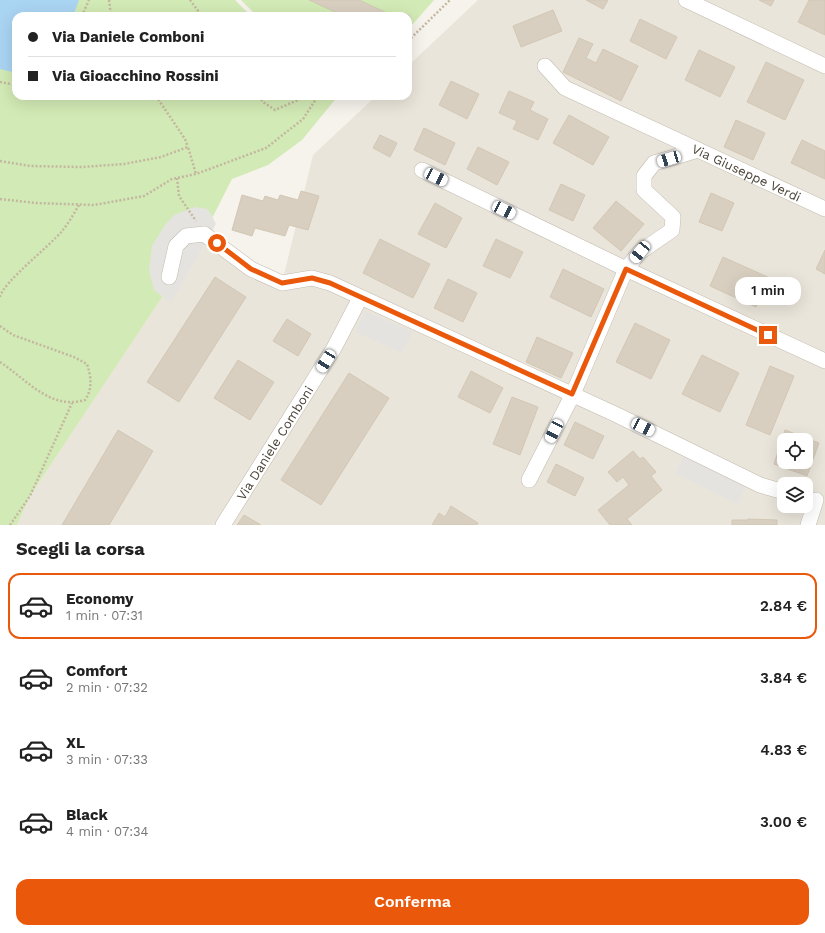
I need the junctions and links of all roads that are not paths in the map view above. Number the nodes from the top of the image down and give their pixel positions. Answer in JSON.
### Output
{"nodes":[{"id":1,"x":686,"y":0,"type":"edge"},
{"id":2,"x":545,"y":66,"type":"dead end"},
{"id":3,"x":825,"y":66,"type":"edge"},
{"id":4,"x":698,"y":150,"type":"junction"},
{"id":5,"x":422,"y":170,"type":"dead end"},
{"id":6,"x":825,"y":209,"type":"edge"},
{"id":7,"x":626,"y":269,"type":"junction"},
{"id":8,"x":169,"y":277,"type":"dead end"},
{"id":9,"x":360,"y":298,"type":"junction"},
{"id":10,"x":825,"y":361,"type":"edge"},
{"id":11,"x":572,"y":394,"type":"junction"},
{"id":12,"x":529,"y":480,"type":"dead end"},
{"id":13,"x":777,"y":490,"type":"edge"},
{"id":14,"x":816,"y":500,"type":"edge"},
{"id":15,"x":223,"y":525,"type":"edge"},
{"id":16,"x":808,"y":525,"type":"edge"}],
"edges":[{"from":1,"to":3,"type":"street"},
{"from":2,"to":4,"type":"street","name":"Via Giuseppe Verdi"},
{"from":4,"to":6,"type":"street","name":"Via Giuseppe Verdi"},
{"from":4,"to":7,"type":"street"},
{"from":5,"to":7,"type":"street"},
{"from":7,"to":10,"type":"street"},
{"from":7,"to":11,"type":"street"},
{"from":8,"to":9,"type":"street"},
{"from":9,"to":11,"type":"street"},
{"from":9,"to":15,"type":"street","name":"Via Daniele Comboni"},
{"from":11,"to":12,"type":"street"},
{"from":11,"to":13,"type":"street"},
{"from":14,"to":16,"type":"street"}]}
